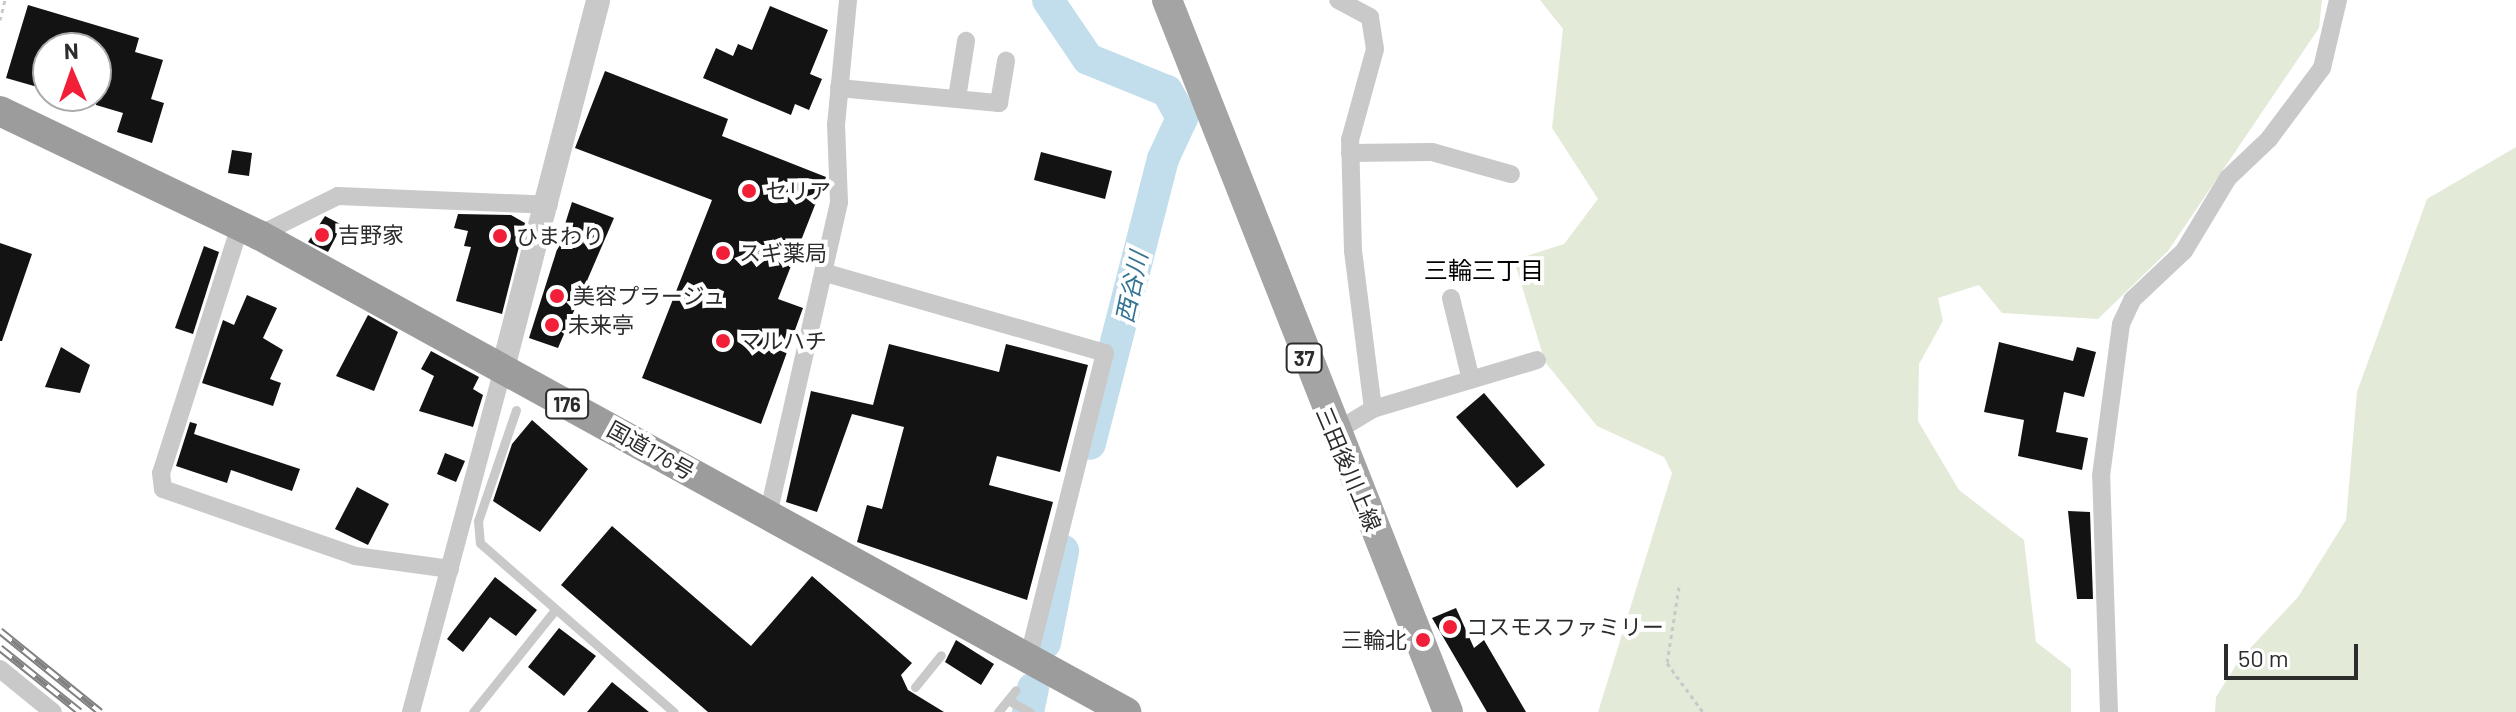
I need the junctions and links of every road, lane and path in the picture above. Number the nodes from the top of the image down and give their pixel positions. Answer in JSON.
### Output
{"nodes":[{"id":1,"x":5,"y":0,"type":"edge"},
{"id":2,"x":598,"y":0,"type":"edge"},
{"id":3,"x":848,"y":0,"type":"edge"},
{"id":4,"x":1167,"y":0,"type":"edge"},
{"id":5,"x":1338,"y":0,"type":"edge"},
{"id":6,"x":2338,"y":0,"type":"edge"},
{"id":7,"x":0,"y":20,"type":"edge"},
{"id":8,"x":966,"y":41,"type":"dead end"},
{"id":9,"x":1006,"y":61,"type":"dead end"},
{"id":10,"x":839,"y":88,"type":"junction"},
{"id":11,"x":957,"y":98,"type":"junction"},
{"id":12,"x":0,"y":111,"type":"edge"},
{"id":13,"x":1350,"y":153,"type":"junction"},
{"id":14,"x":1511,"y":174,"type":"dead end"},
{"id":15,"x":549,"y":205,"type":"junction"},
{"id":16,"x":250,"y":230,"type":"junction"},
{"id":17,"x":826,"y":273,"type":"junction"},
{"id":18,"x":1451,"y":298,"type":"dead end"},
{"id":19,"x":1537,"y":360,"type":"dead end"},
{"id":20,"x":502,"y":372,"type":"junction"},
{"id":21,"x":1471,"y":380,"type":"junction"},
{"id":22,"x":1373,"y":409,"type":"junction"},
{"id":23,"x":516,"y":410,"type":"dead end"},
{"id":24,"x":1333,"y":433,"type":"junction"},
{"id":25,"x":768,"y":515,"type":"junction"},
{"id":26,"x":450,"y":569,"type":"junction"},
{"id":27,"x":1679,"y":587,"type":"dead end"},
{"id":28,"x":555,"y":610,"type":"junction"},
{"id":29,"x":941,"y":655,"type":"dead end"},
{"id":30,"x":1028,"y":660,"type":"junction"},
{"id":31,"x":0,"y":669,"type":"edge"},
{"id":32,"x":915,"y":687,"type":"dead end"},
{"id":33,"x":1016,"y":690,"type":"dead end"},
{"id":34,"x":1012,"y":703,"type":"junction"},
{"id":35,"x":53,"y":712,"type":"edge"},
{"id":36,"x":411,"y":712,"type":"edge"},
{"id":37,"x":473,"y":712,"type":"edge"},
{"id":38,"x":674,"y":712,"type":"edge"},
{"id":39,"x":998,"y":712,"type":"edge"},
{"id":40,"x":1030,"y":712,"type":"edge"},
{"id":41,"x":1126,"y":712,"type":"edge"},
{"id":42,"x":1448,"y":712,"type":"edge"},
{"id":43,"x":1703,"y":712,"type":"edge"},
{"id":44,"x":2109,"y":712,"type":"edge"}],
"edges":[{"from":1,"to":7,"type":"path"},
{"from":2,"to":15,"type":"street"},
{"from":3,"to":10,"type":"street"},
{"from":4,"to":24,"type":"main road","name":"三田後川上線","number":"37"},
{"from":5,"to":13,"type":"street"},
{"from":6,"to":44,"type":"street"},
{"from":8,"to":11,"type":"street"},
{"from":9,"to":11,"type":"street"},
{"from":10,"to":11,"type":"street"},
{"from":10,"to":17,"type":"street"},
{"from":12,"to":16,"type":"highway","name":"国道176号","number":"176"},
{"from":13,"to":14,"type":"street"},
{"from":13,"to":22,"type":"street"},
{"from":15,"to":16,"type":"street"},
{"from":15,"to":20,"type":"street"},
{"from":16,"to":20,"type":"highway","name":"国道176号","number":"176"},
{"from":16,"to":26,"type":"street"},
{"from":17,"to":25,"type":"street"},
{"from":17,"to":30,"type":"street"},
{"from":18,"to":21,"type":"street"},
{"from":19,"to":21,"type":"street"},
{"from":20,"to":25,"type":"highway","name":"国道176号","number":"176"},
{"from":20,"to":26,"type":"street"},
{"from":21,"to":22,"type":"street"},
{"from":22,"to":24,"type":"street"},
{"from":23,"to":28,"type":"lane"},
{"from":24,"to":42,"type":"main road","name":"三田後川上線","number":"37"},
{"from":25,"to":30,"type":"highway","name":"国道176号","number":"176"},
{"from":26,"to":36,"type":"street"},
{"from":27,"to":43,"type":"path"},
{"from":28,"to":37,"type":"lane"},
{"from":28,"to":38,"type":"lane"},
{"from":29,"to":32,"type":"lane"},
{"from":30,"to":41,"type":"highway","name":"国道176号","number":"176"},
{"from":31,"to":35,"type":"street"},
{"from":33,"to":34,"type":"lane"},
{"from":34,"to":39,"type":"lane"},
{"from":34,"to":40,"type":"lane"}]}
